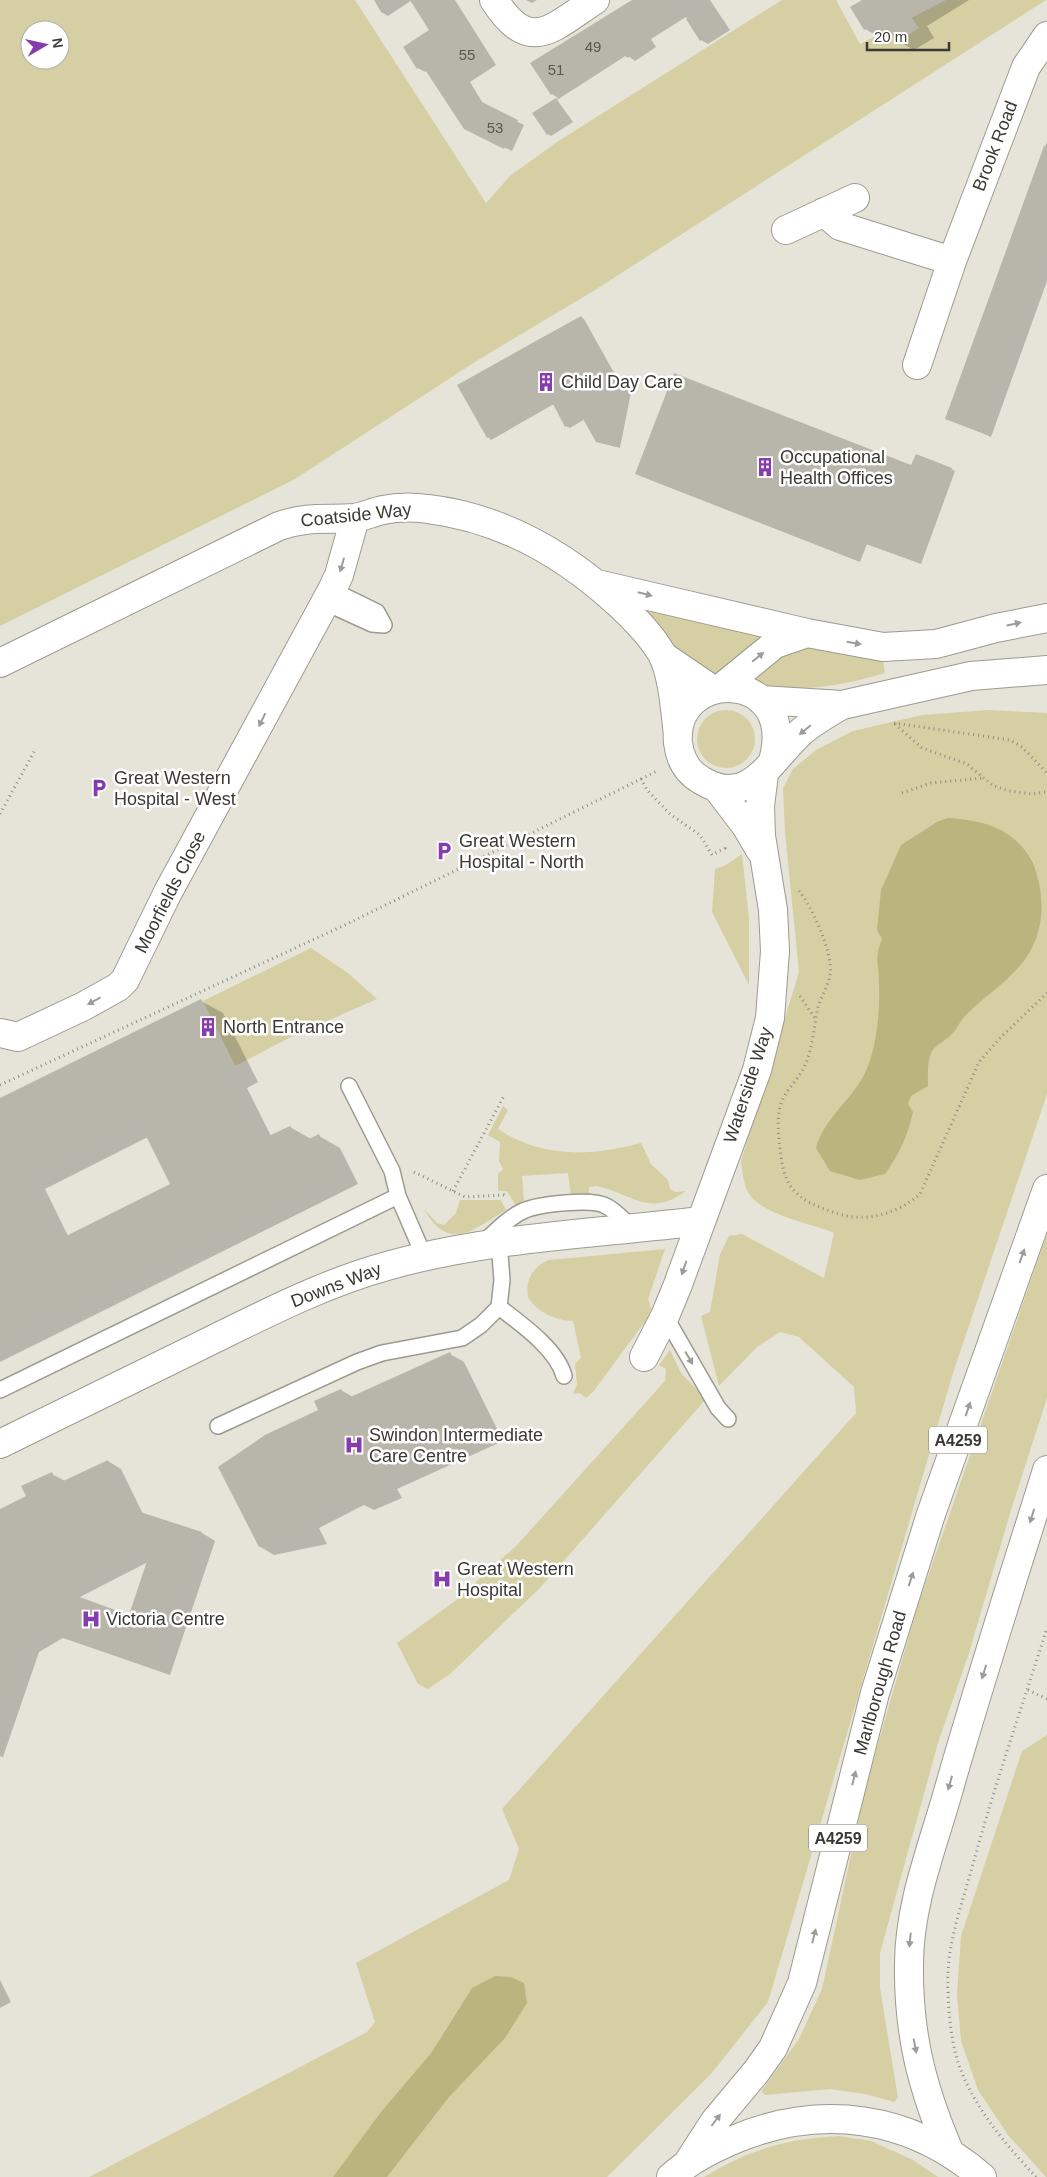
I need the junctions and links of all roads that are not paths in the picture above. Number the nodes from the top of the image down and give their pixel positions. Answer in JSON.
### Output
{"nodes":[{"id":1,"x":494,"y":0,"type":"edge"},
{"id":2,"x":595,"y":0,"type":"edge"},
{"id":3,"x":1047,"y":36,"type":"edge"},
{"id":4,"x":855,"y":198,"type":"dead end"},
{"id":5,"x":824,"y":212,"type":"junction"},
{"id":6,"x":786,"y":230,"type":"dead end"},
{"id":7,"x":952,"y":261,"type":"junction"},
{"id":8,"x":917,"y":365,"type":"dead end"},
{"id":9,"x":355,"y":518,"type":"junction"},
{"id":10,"x":597,"y":584,"type":"junction"},
{"id":11,"x":329,"y":596,"type":"junction"},
{"id":12,"x":1047,"y":618,"type":"edge"},
{"id":13,"x":384,"y":625,"type":"dead end"},
{"id":14,"x":806,"y":633,"type":"junction"},
{"id":15,"x":663,"y":656,"type":"junction"},
{"id":16,"x":0,"y":664,"type":"edge"},
{"id":17,"x":1047,"y":670,"type":"edge"},
{"id":18,"x":717,"y":689,"type":"junction"},
{"id":19,"x":761,"y":700,"type":"junction"},
{"id":20,"x":842,"y":705,"type":"junction"},
{"id":21,"x":678,"y":735,"type":"junction"},
{"id":22,"x":768,"y":768,"type":"junction"},
{"id":23,"x":717,"y":788,"type":"junction"},
{"id":24,"x":764,"y":856,"type":"junction"},
{"id":25,"x":6,"y":1038,"type":"edge"},
{"id":26,"x":349,"y":1086,"type":"dead end"},
{"id":27,"x":1047,"y":1189,"type":"edge"},
{"id":28,"x":398,"y":1196,"type":"junction"},
{"id":29,"x":700,"y":1222,"type":"junction"},
{"id":30,"x":634,"y":1229,"type":"junction"},
{"id":31,"x":490,"y":1244,"type":"junction"},
{"id":32,"x":424,"y":1256,"type":"junction"},
{"id":33,"x":499,"y":1306,"type":"junction"},
{"id":34,"x":665,"y":1316,"type":"junction"},
{"id":35,"x":644,"y":1356,"type":"dead end"},
{"id":36,"x":564,"y":1376,"type":"dead end"},
{"id":37,"x":0,"y":1390,"type":"edge"},
{"id":38,"x":728,"y":1419,"type":"dead end"},
{"id":39,"x":218,"y":1426,"type":"dead end"},
{"id":40,"x":0,"y":1444,"type":"edge"},
{"id":41,"x":1047,"y":1470,"type":"edge"},
{"id":42,"x":949,"y":2151,"type":"junction"},
{"id":43,"x":680,"y":2169,"type":"edge"},
{"id":44,"x":982,"y":2177,"type":"edge"}],
"edges":[{"from":1,"to":2,"type":"street"},
{"from":3,"to":7,"type":"street","name":"Brook Road"},
{"from":4,"to":5,"type":"street"},
{"from":5,"to":6,"type":"street"},
{"from":5,"to":7,"type":"street"},
{"from":7,"to":8,"type":"street","name":"Brook Road"},
{"from":9,"to":10,"type":"street","name":"Coatside Way"},
{"from":9,"to":11,"type":"street","name":"Moorfields Close","one_way":true},
{"from":9,"to":16,"type":"street","name":"Coatside Way"},
{"from":10,"to":14,"type":"street","one_way":true},
{"from":10,"to":15,"type":"street","name":"Coatside Way"},
{"from":11,"to":13,"type":"lane"},
{"from":11,"to":25,"type":"street","name":"Moorfields Close","one_way":true},
{"from":14,"to":12,"type":"street","one_way":true},
{"from":18,"to":14,"type":"street","one_way":true},
{"from":15,"to":18,"type":"street","name":"Coatside Way"},
{"from":15,"to":21,"type":"street","name":"Coatside Way"},
{"from":17,"to":20,"type":"street"},
{"from":18,"to":19,"type":"street"},
{"from":18,"to":21,"type":"street"},
{"from":19,"to":20,"type":"street"},
{"from":19,"to":22,"type":"street"},
{"from":20,"to":22,"type":"street","one_way":true},
{"from":21,"to":23,"type":"street"},
{"from":22,"to":23,"type":"street"},
{"from":22,"to":24,"type":"street","name":"Waterside Way"},
{"from":23,"to":24,"type":"street","name":"Waterside Way"},
{"from":24,"to":29,"type":"street","name":"Waterside Way"},
{"from":26,"to":28,"type":"lane"},
{"from":43,"to":27,"type":"street","name":"Marlborough Road","number":"A4259","one_way":true},
{"from":28,"to":32,"type":"lane"},
{"from":28,"to":37,"type":"lane"},
{"from":29,"to":30,"type":"street","name":"Downs Way"},
{"from":29,"to":34,"type":"street","name":"Waterside Way","one_way":true},
{"from":30,"to":31,"type":"street","name":"Downs Way"},
{"from":30,"to":31,"type":"lane"},
{"from":31,"to":32,"type":"street","name":"Downs Way"},
{"from":31,"to":33,"type":"lane"},
{"from":32,"to":40,"type":"street","name":"Downs Way"},
{"from":33,"to":36,"type":"lane"},
{"from":33,"to":39,"type":"lane"},
{"from":34,"to":35,"type":"street","name":"Waterside Way"},
{"from":34,"to":38,"type":"lane","one_way":true},
{"from":41,"to":42,"type":"street","one_way":true},
{"from":42,"to":43,"type":"street"},
{"from":42,"to":44,"type":"street"}]}
